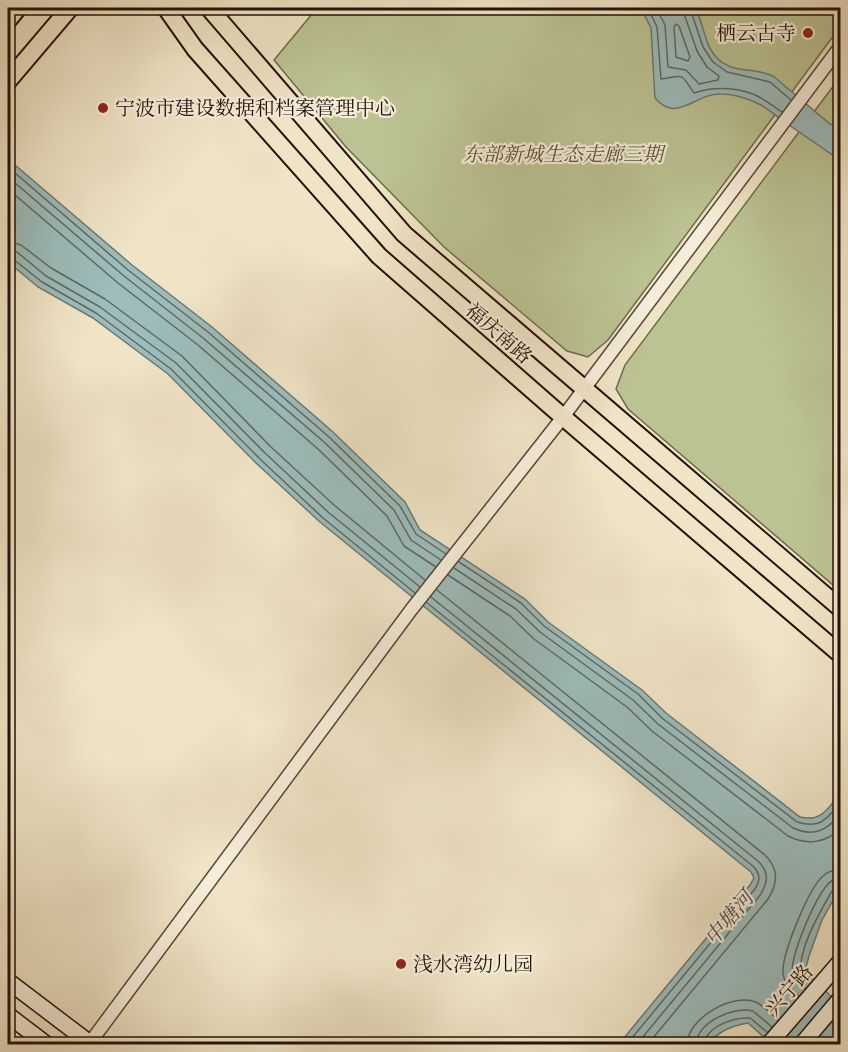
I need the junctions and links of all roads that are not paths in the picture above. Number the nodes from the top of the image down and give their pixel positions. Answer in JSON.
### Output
{"nodes":[{"id":1,"x":18,"y":8,"type":"edge"},
{"id":2,"x":70,"y":8,"type":"edge"},
{"id":3,"x":166,"y":8,"type":"edge"},
{"id":4,"x":208,"y":8,"type":"edge"},
{"id":5,"x":8,"y":20,"type":"edge"},
{"id":6,"x":840,"y":47,"type":"edge"},
{"id":7,"x":8,"y":81,"type":"edge"},
{"id":8,"x":584,"y":387,"type":"junction"},
{"id":9,"x":563,"y":417,"type":"junction"},
{"id":10,"x":840,"y":608,"type":"edge"},
{"id":11,"x":840,"y":654,"type":"edge"},
{"id":12,"x":840,"y":962,"type":"edge"},
{"id":13,"x":8,"y":981,"type":"edge"},
{"id":14,"x":840,"y":999,"type":"edge"},
{"id":15,"x":8,"y":1015,"type":"edge"},
{"id":16,"x":46,"y":1044,"type":"edge"},
{"id":17,"x":90,"y":1044,"type":"edge"},
{"id":18,"x":769,"y":1044,"type":"edge"},
{"id":19,"x":802,"y":1044,"type":"edge"}],
"edges":[{"from":1,"to":5,"type":"main road"},
{"from":2,"to":7,"type":"main road"},
{"from":3,"to":9,"type":"main road","name":"福庆南路"},
{"from":4,"to":8,"type":"main road","name":"福庆南路"},
{"from":6,"to":8,"type":"street"},
{"from":8,"to":9,"type":"street"},
{"from":8,"to":10,"type":"main road","name":"福庆南路"},
{"from":9,"to":11,"type":"main road","name":"福庆南路"},
{"from":9,"to":17,"type":"street"},
{"from":12,"to":18,"type":"main road","name":"兴宁路"},
{"from":13,"to":17,"type":"main road"},
{"from":14,"to":19,"type":"main road"},
{"from":15,"to":16,"type":"main road"}]}
